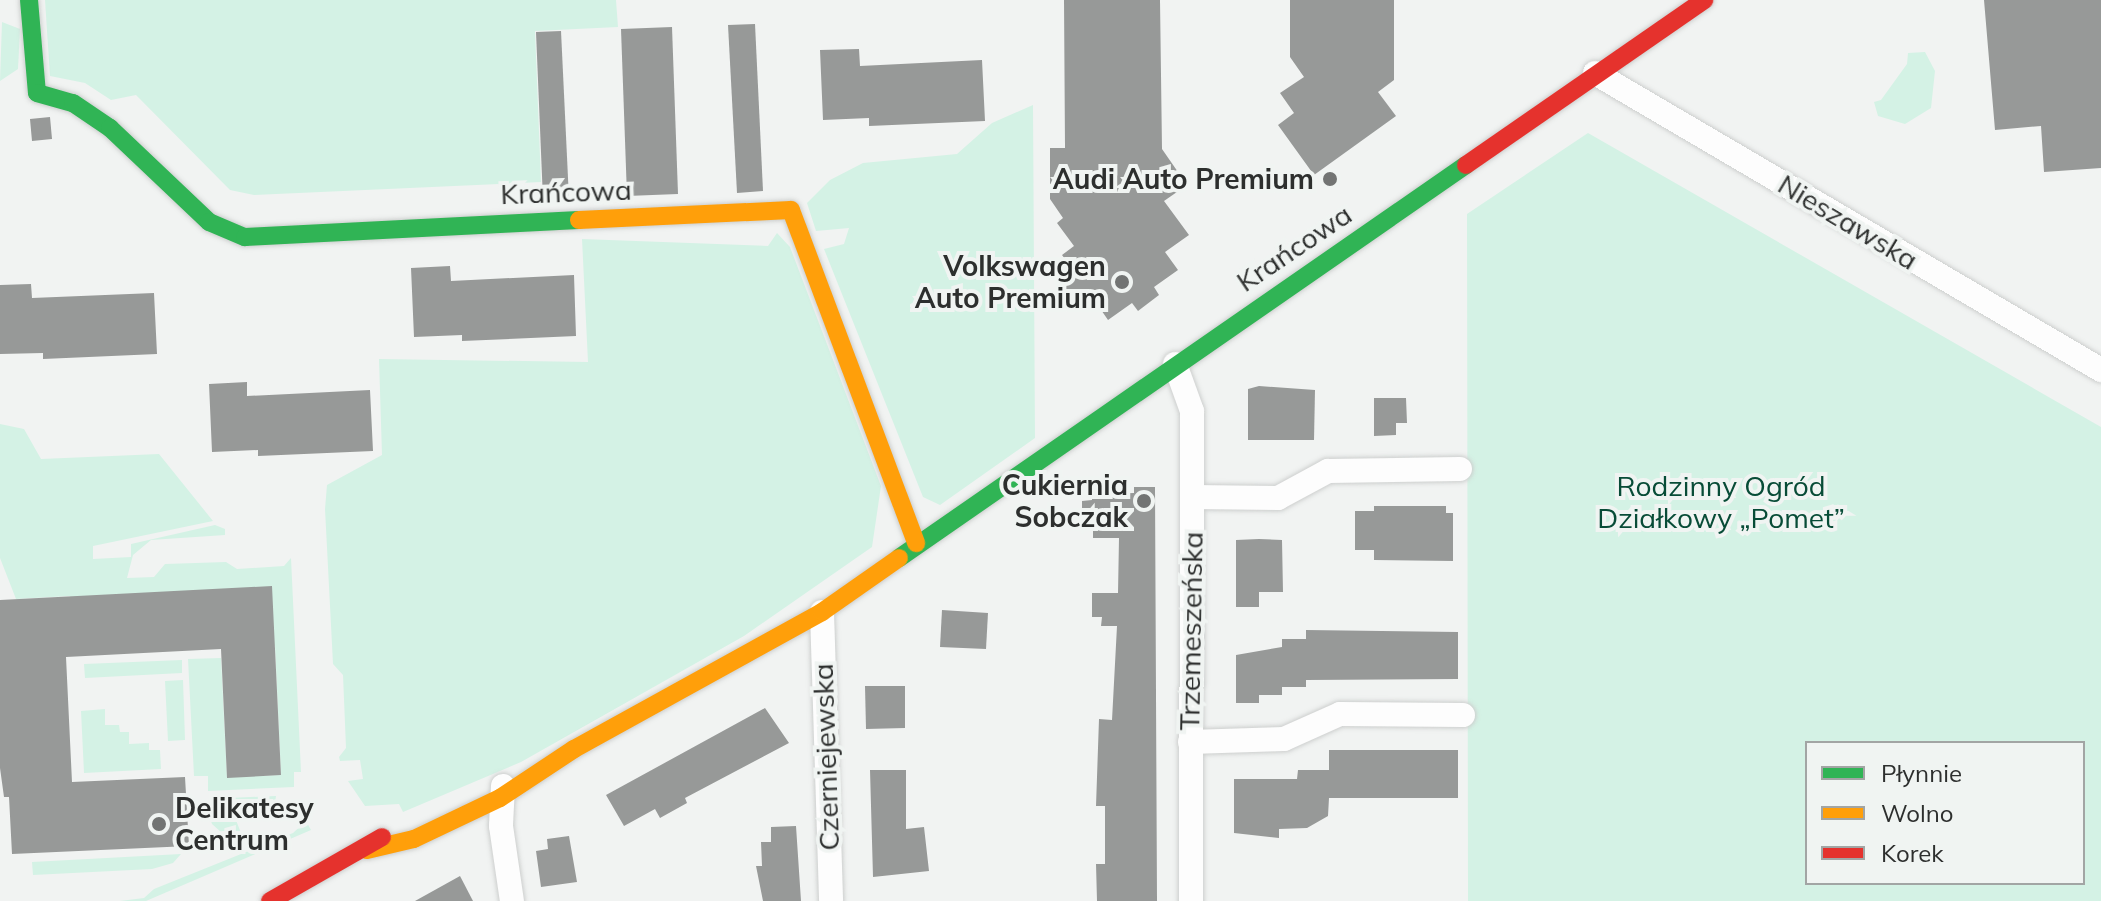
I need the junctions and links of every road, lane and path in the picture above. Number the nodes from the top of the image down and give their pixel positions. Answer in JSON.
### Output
{"nodes":[{"id":1,"x":29,"y":0,"type":"edge"},
{"id":2,"x":1704,"y":0,"type":"edge"},
{"id":3,"x":1595,"y":73,"type":"junction"},
{"id":4,"x":1175,"y":364,"type":"junction"},
{"id":5,"x":2101,"y":370,"type":"edge"},
{"id":6,"x":1460,"y":469,"type":"dead end"},
{"id":7,"x":1193,"y":497,"type":"junction"},
{"id":8,"x":916,"y":543,"type":"junction"},
{"id":9,"x":822,"y":612,"type":"junction"},
{"id":10,"x":1463,"y":715,"type":"dead end"},
{"id":11,"x":1190,"y":742,"type":"junction"},
{"id":12,"x":574,"y":749,"type":"junction"},
{"id":13,"x":513,"y":771,"type":"junction"},
{"id":14,"x":466,"y":792,"type":"dead end"},
{"id":15,"x":500,"y":798,"type":"junction"},
{"id":16,"x":404,"y":819,"type":"dead end"},
{"id":17,"x":367,"y":850,"type":"junction"},
{"id":18,"x":270,"y":901,"type":"edge"},
{"id":19,"x":512,"y":901,"type":"edge"},
{"id":20,"x":831,"y":901,"type":"edge"},
{"id":21,"x":1191,"y":901,"type":"edge"}],
"edges":[{"from":1,"to":8,"type":"street","name":"Krańcowa"},
{"from":2,"to":3,"type":"street","name":"Krańcowa"},
{"from":3,"to":4,"type":"street","name":"Krańcowa"},
{"from":3,"to":5,"type":"street","name":"Nieszawska"},
{"from":4,"to":7,"type":"street","name":"Trzemeszeńska"},
{"from":4,"to":8,"type":"street","name":"Krańcowa"},
{"from":6,"to":7,"type":"street"},
{"from":7,"to":11,"type":"street","name":"Trzemeszeńska"},
{"from":8,"to":9,"type":"street","name":"Krańcowa"},
{"from":9,"to":12,"type":"street","name":"Krańcowa"},
{"from":9,"to":20,"type":"street","name":"Czerniejewska"},
{"from":10,"to":11,"type":"street"},
{"from":11,"to":21,"type":"street","name":"Trzemeszeńska"},
{"from":12,"to":13,"type":"street","name":"Krańcowa"},
{"from":12,"to":15,"type":"street","name":"Krańcowa"},
{"from":13,"to":14,"type":"street","name":"Krańcowa"},
{"from":13,"to":15,"type":"street"},
{"from":15,"to":17,"type":"street","name":"Krańcowa"},
{"from":15,"to":19,"type":"street"},
{"from":16,"to":17,"type":"street","name":"Krańcowa"},
{"from":17,"to":18,"type":"street","name":"Krańcowa"}]}
